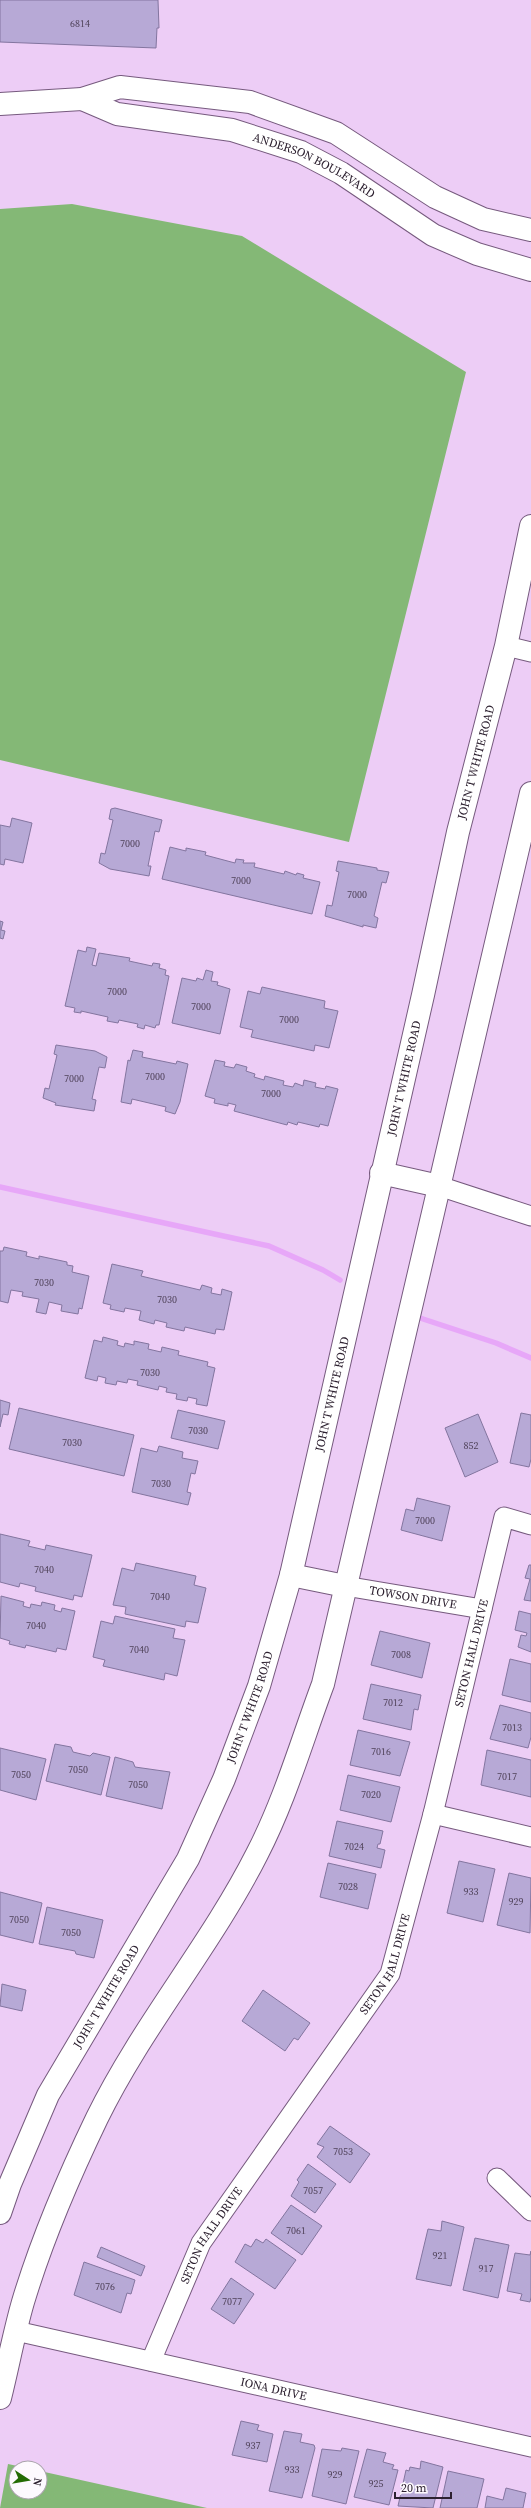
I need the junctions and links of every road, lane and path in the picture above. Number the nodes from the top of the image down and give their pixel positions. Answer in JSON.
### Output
{"nodes":[{"id":1,"x":82,"y":99,"type":"junction"},
{"id":2,"x":0,"y":104,"type":"edge"},
{"id":3,"x":358,"y":147,"type":"junction"},
{"id":4,"x":341,"y":173,"type":"junction"},
{"id":5,"x":531,"y":230,"type":"edge"},
{"id":6,"x":531,"y":270,"type":"edge"},
{"id":7,"x":531,"y":526,"type":"edge"},
{"id":8,"x":506,"y":646,"type":"junction"},
{"id":9,"x":531,"y":652,"type":"edge"},
{"id":10,"x":531,"y":793,"type":"edge"},
{"id":11,"x":381,"y":1173,"type":"junction"},
{"id":12,"x":439,"y":1186,"type":"junction"},
{"id":13,"x":531,"y":1216,"type":"edge"},
{"id":14,"x":531,"y":1525,"type":"edge"},
{"id":15,"x":291,"y":1575,"type":"junction"},
{"id":16,"x":345,"y":1586,"type":"junction"},
{"id":17,"x":482,"y":1609,"type":"junction"},
{"id":18,"x":433,"y":1814,"type":"junction"},
{"id":19,"x":531,"y":1836,"type":"edge"},
{"id":20,"x":497,"y":2178,"type":"dead end"},
{"id":21,"x":531,"y":2211,"type":"edge"},
{"id":22,"x":0,"y":2213,"type":"edge"},
{"id":23,"x":16,"y":2331,"type":"junction"},
{"id":24,"x":150,"y":2361,"type":"junction"},
{"id":25,"x":0,"y":2398,"type":"edge"},
{"id":26,"x":531,"y":2447,"type":"edge"}],
"edges":[{"from":1,"to":2,"type":"main road","name":"ANDERSON BOULEVARD"},
{"from":1,"to":3,"type":"main road","name":"ANDERSON BOULEVARD"},
{"from":1,"to":4,"type":"main road","name":"ANDERSON BOULEVARD"},
{"from":3,"to":4,"type":"main road"},
{"from":3,"to":5,"type":"main road","name":"ANDERSON BOULEVARD"},
{"from":4,"to":6,"type":"main road","name":"ANDERSON BOULEVARD"},
{"from":7,"to":8,"type":"main road","name":"JOHN T WHITE ROAD"},
{"from":8,"to":9,"type":"street"},
{"from":8,"to":11,"type":"main road","name":"JOHN T WHITE ROAD"},
{"from":10,"to":12,"type":"main road"},
{"from":11,"to":12,"type":"main road"},
{"from":11,"to":15,"type":"main road","name":"JOHN T WHITE ROAD"},
{"from":12,"to":13,"type":"street"},
{"from":12,"to":16,"type":"main road"},
{"from":14,"to":17,"type":"street","name":"SETON HALL DRIVE"},
{"from":15,"to":16,"type":"main road"},
{"from":15,"to":22,"type":"main road","name":"JOHN T WHITE ROAD"},
{"from":16,"to":17,"type":"street","name":"TOWSON DRIVE"},
{"from":16,"to":23,"type":"main road"},
{"from":17,"to":18,"type":"street","name":"SETON HALL DRIVE"},
{"from":18,"to":19,"type":"street"},
{"from":18,"to":24,"type":"street","name":"SETON HALL DRIVE"},
{"from":20,"to":21,"type":"street"},
{"from":23,"to":24,"type":"street","name":"IONA DRIVE"},
{"from":23,"to":25,"type":"main road"},
{"from":24,"to":26,"type":"street","name":"IONA DRIVE"}]}
